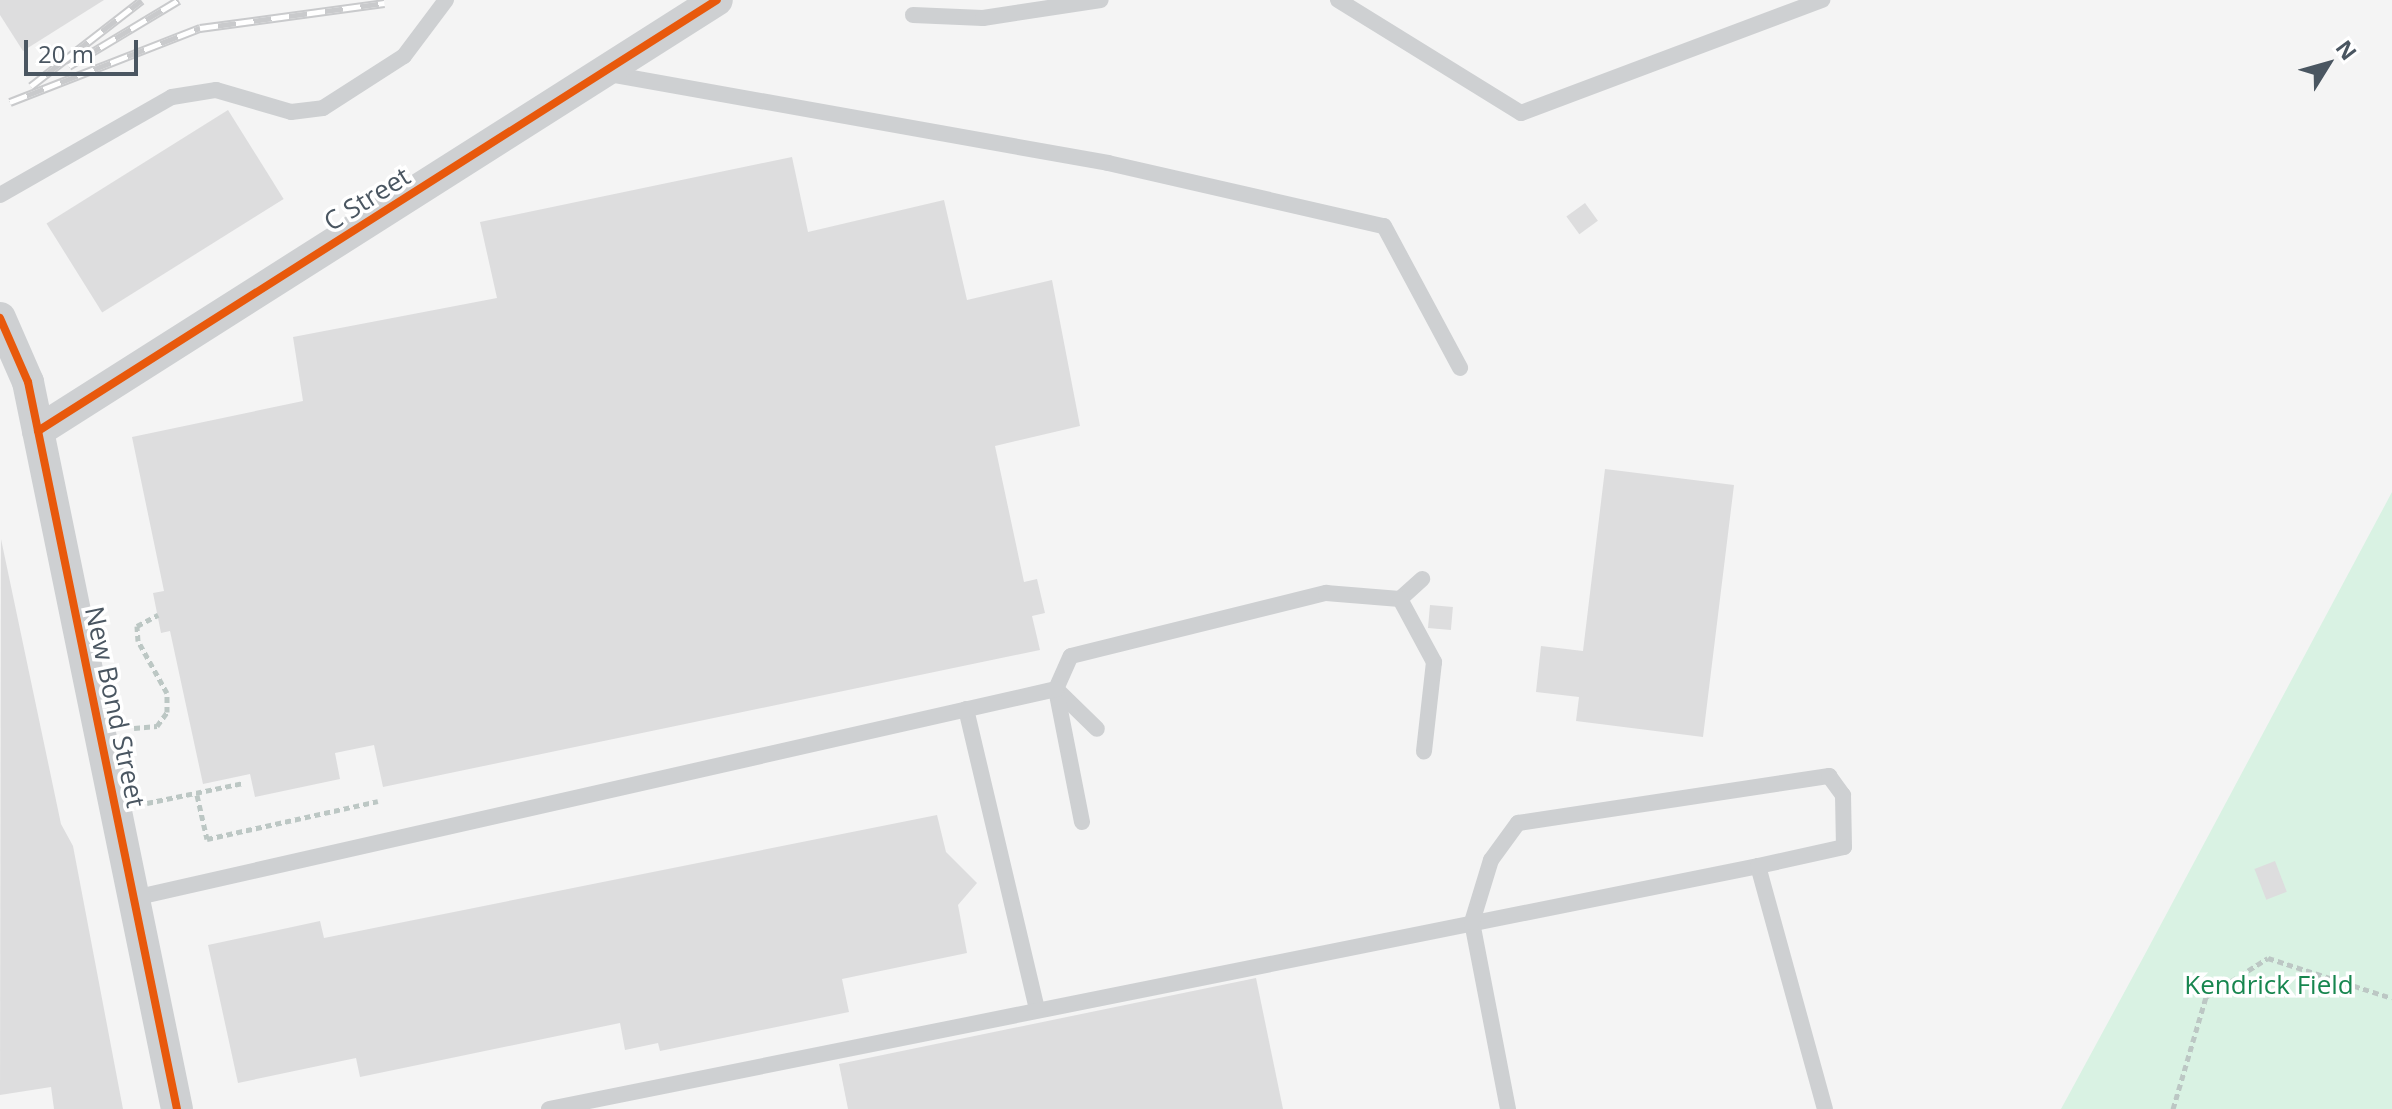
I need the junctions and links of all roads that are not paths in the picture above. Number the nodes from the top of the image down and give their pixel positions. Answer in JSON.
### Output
{"nodes":[{"id":1,"x":446,"y":0,"type":"edge"},
{"id":2,"x":717,"y":0,"type":"edge"},
{"id":3,"x":1101,"y":0,"type":"edge"},
{"id":4,"x":1338,"y":0,"type":"edge"},
{"id":5,"x":1822,"y":0,"type":"edge"},
{"id":6,"x":913,"y":15,"type":"dead end"},
{"id":7,"x":602,"y":73,"type":"junction"},
{"id":8,"x":0,"y":195,"type":"edge"},
{"id":9,"x":0,"y":318,"type":"edge"},
{"id":10,"x":1460,"y":368,"type":"dead end"},
{"id":11,"x":38,"y":431,"type":"junction"},
{"id":12,"x":1422,"y":579,"type":"dead end"},
{"id":13,"x":1400,"y":599,"type":"junction"},
{"id":14,"x":1056,"y":689,"type":"junction"},
{"id":15,"x":966,"y":709,"type":"junction"},
{"id":16,"x":1097,"y":729,"type":"dead end"},
{"id":17,"x":1424,"y":751,"type":"dead end"},
{"id":18,"x":1082,"y":822,"type":"dead end"},
{"id":19,"x":1758,"y":866,"type":"junction"},
{"id":20,"x":134,"y":898,"type":"junction"},
{"id":21,"x":1472,"y":922,"type":"junction"},
{"id":22,"x":1037,"y":1010,"type":"junction"},
{"id":23,"x":177,"y":1109,"type":"edge"},
{"id":24,"x":549,"y":1109,"type":"edge"},
{"id":25,"x":1508,"y":1109,"type":"edge"},
{"id":26,"x":1825,"y":1109,"type":"edge"}],
"edges":[{"from":1,"to":8,"type":"lane"},
{"from":2,"to":7,"type":"street","name":"C Street"},
{"from":3,"to":6,"type":"lane"},
{"from":4,"to":5,"type":"lane"},
{"from":7,"to":10,"type":"lane"},
{"from":7,"to":11,"type":"street","name":"C Street"},
{"from":9,"to":11,"type":"street","name":"New Bond Street"},
{"from":11,"to":20,"type":"street","name":"New Bond Street"},
{"from":12,"to":13,"type":"lane"},
{"from":13,"to":14,"type":"lane"},
{"from":13,"to":17,"type":"lane"},
{"from":14,"to":15,"type":"lane"},
{"from":14,"to":16,"type":"lane"},
{"from":14,"to":18,"type":"lane"},
{"from":15,"to":20,"type":"lane"},
{"from":15,"to":22,"type":"lane"},
{"from":19,"to":21,"type":"lane"},
{"from":19,"to":21,"type":"lane"},
{"from":19,"to":26,"type":"lane"},
{"from":20,"to":23,"type":"street","name":"New Bond Street"},
{"from":21,"to":22,"type":"lane"},
{"from":21,"to":25,"type":"lane"},
{"from":22,"to":24,"type":"lane"}]}
